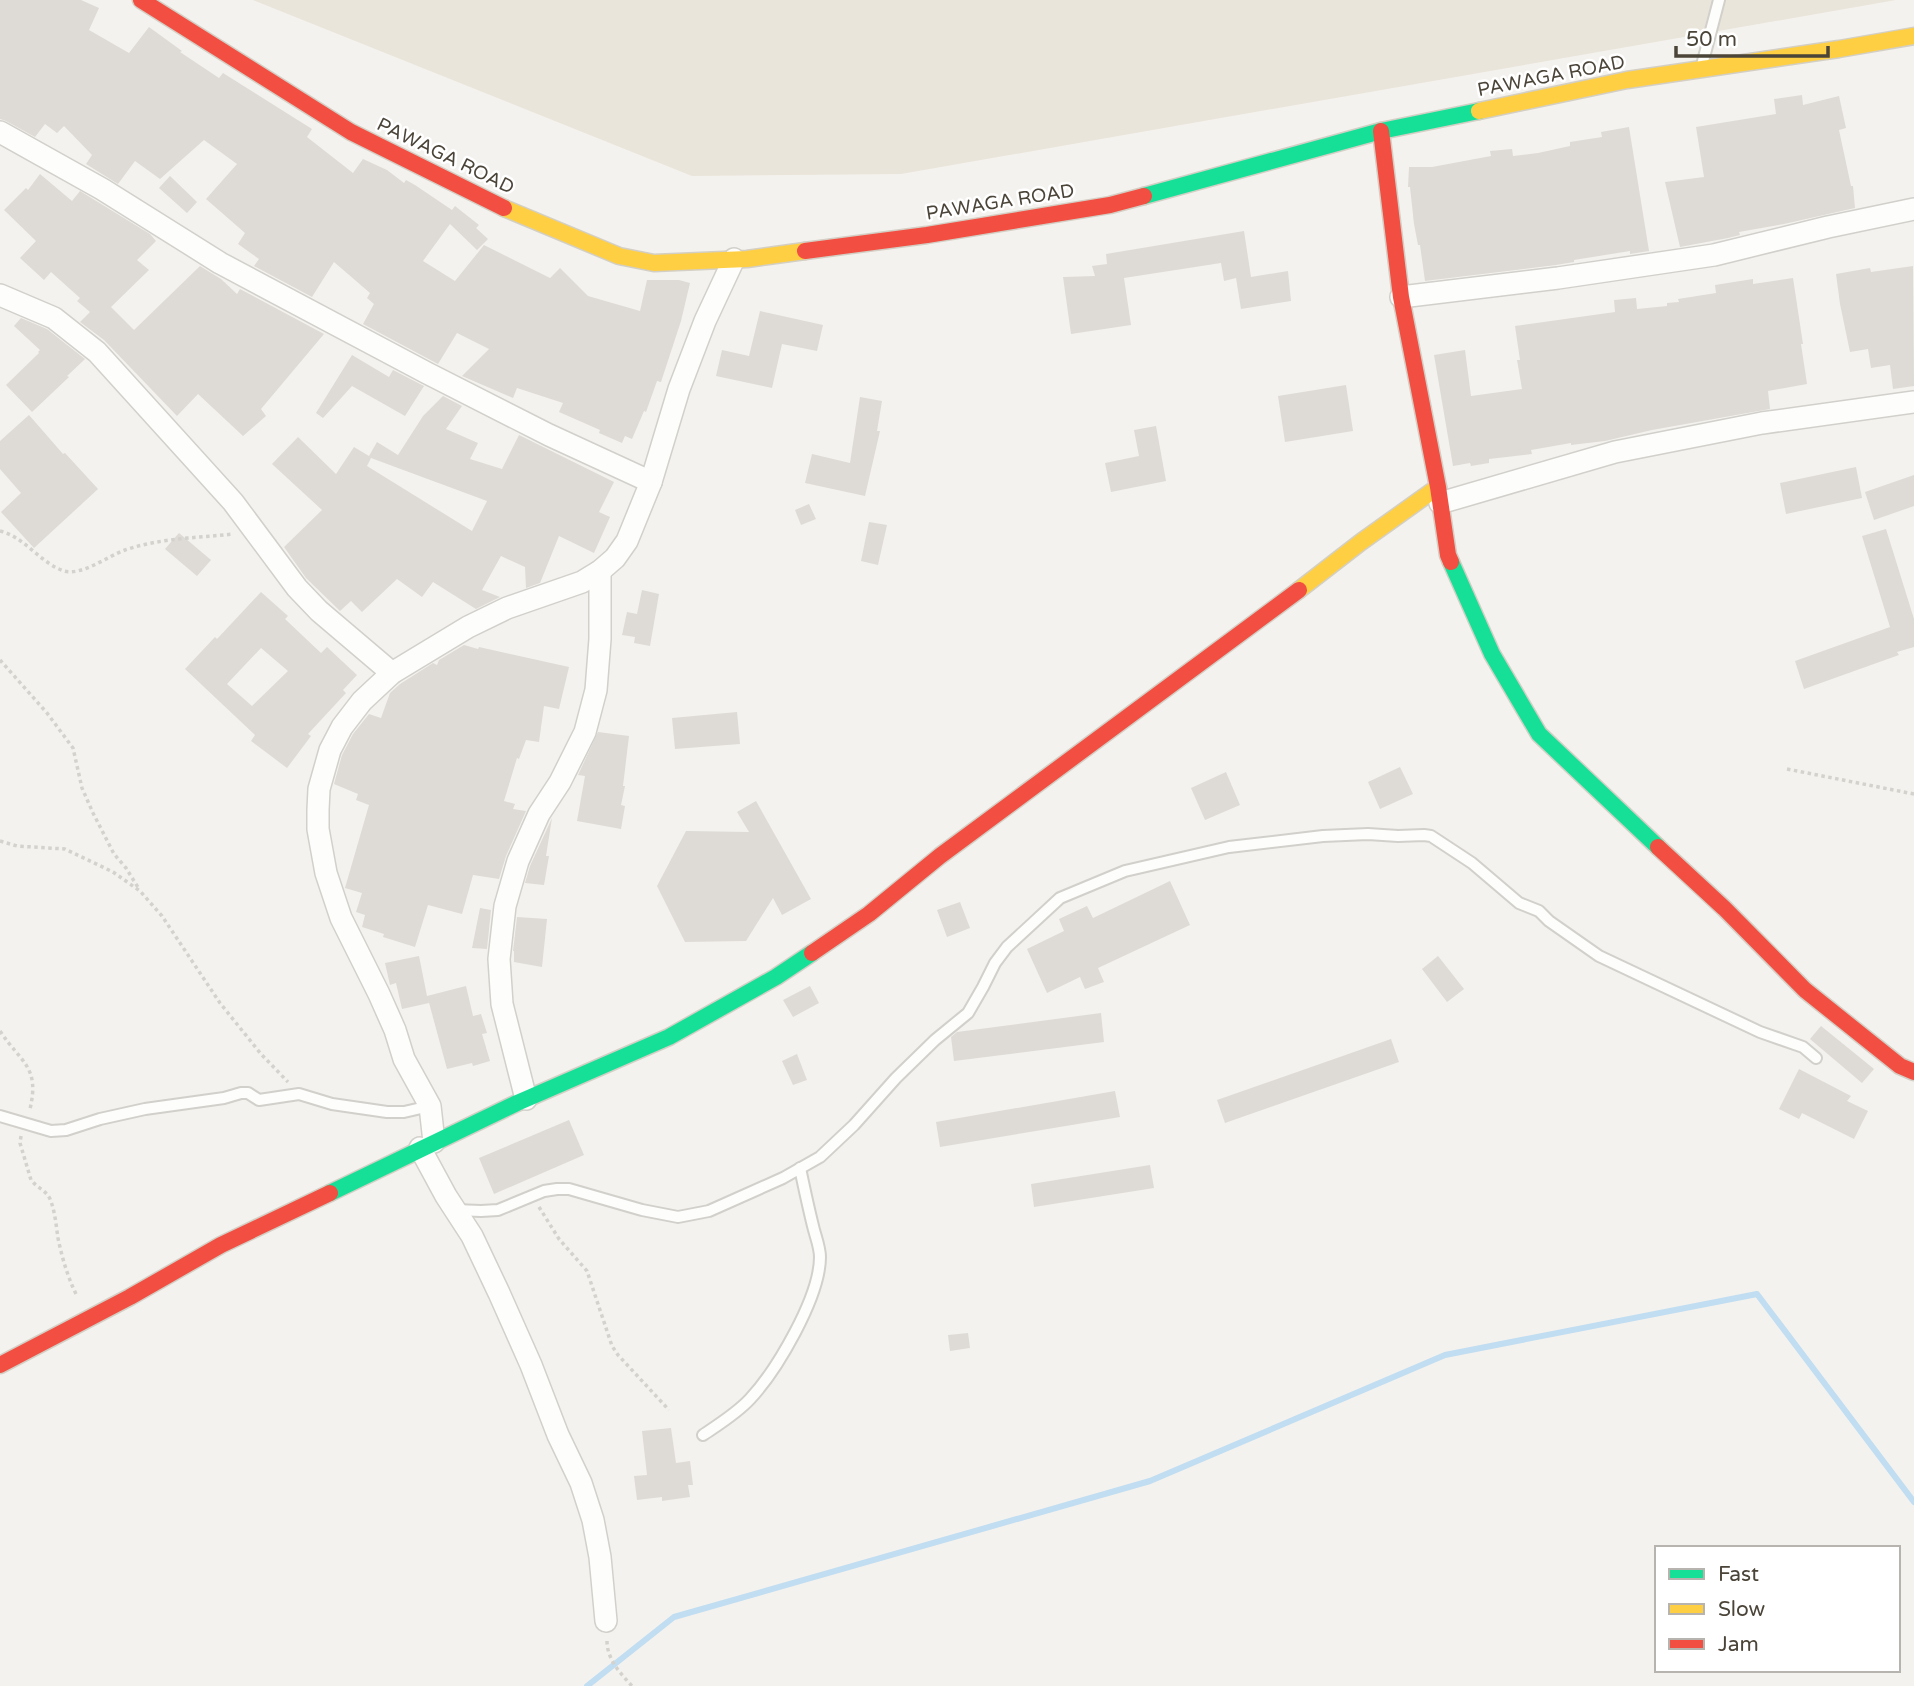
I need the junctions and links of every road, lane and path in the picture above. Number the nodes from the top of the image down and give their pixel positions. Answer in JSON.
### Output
{"nodes":[{"id":1,"x":141,"y":0,"type":"edge"},
{"id":2,"x":1719,"y":0,"type":"edge"},
{"id":3,"x":1914,"y":36,"type":"edge"},
{"id":4,"x":1701,"y":70,"type":"junction"},
{"id":5,"x":1381,"y":131,"type":"junction"},
{"id":6,"x":0,"y":132,"type":"edge"},
{"id":7,"x":1914,"y":209,"type":"edge"},
{"id":8,"x":734,"y":259,"type":"junction"},
{"id":9,"x":0,"y":295,"type":"edge"},
{"id":10,"x":1401,"y":297,"type":"junction"},
{"id":11,"x":1914,"y":402,"type":"edge"},
{"id":12,"x":651,"y":482,"type":"junction"},
{"id":13,"x":1439,"y":495,"type":"junction"},
{"id":14,"x":0,"y":531,"type":"edge"},
{"id":15,"x":256,"y":532,"type":"junction"},
{"id":16,"x":600,"y":571,"type":"junction"},
{"id":17,"x":0,"y":660,"type":"edge"},
{"id":18,"x":392,"y":673,"type":"junction"},
{"id":19,"x":1787,"y":769,"type":"dead end"},
{"id":20,"x":1914,"y":794,"type":"edge"},
{"id":21,"x":0,"y":841,"type":"edge"},
{"id":22,"x":140,"y":891,"type":"junction"},
{"id":23,"x":0,"y":1031,"type":"edge"},
{"id":24,"x":1816,"y":1058,"type":"dead end"},
{"id":25,"x":1914,"y":1072,"type":"edge"},
{"id":26,"x":299,"y":1094,"type":"junction"},
{"id":27,"x":526,"y":1099,"type":"junction"},
{"id":28,"x":430,"y":1106,"type":"junction"},
{"id":29,"x":0,"y":1116,"type":"edge"},
{"id":30,"x":27,"y":1123,"type":"junction"},
{"id":31,"x":427,"y":1145,"type":"junction"},
{"id":32,"x":800,"y":1168,"type":"junction"},
{"id":33,"x":532,"y":1197,"type":"junction"},
{"id":34,"x":455,"y":1210,"type":"junction"},
{"id":35,"x":89,"y":1318,"type":"junction"},
{"id":36,"x":0,"y":1365,"type":"edge"},
{"id":37,"x":668,"y":1410,"type":"dead end"},
{"id":38,"x":703,"y":1435,"type":"dead end"},
{"id":39,"x":606,"y":1621,"type":"joint"},
{"id":40,"x":632,"y":1686,"type":"edge"}],
"edges":[{"from":1,"to":8,"type":"street","name":"PAWAGA ROAD"},
{"from":2,"to":4,"type":"lane"},
{"from":3,"to":4,"type":"street","name":"PAWAGA ROAD"},
{"from":4,"to":5,"type":"street","name":"PAWAGA ROAD"},
{"from":5,"to":8,"type":"street","name":"PAWAGA ROAD"},
{"from":5,"to":10,"type":"street"},
{"from":6,"to":12,"type":"street"},
{"from":7,"to":10,"type":"street"},
{"from":8,"to":12,"type":"street"},
{"from":9,"to":15,"type":"street"},
{"from":10,"to":13,"type":"street"},
{"from":11,"to":13,"type":"street"},
{"from":12,"to":16,"type":"street"},
{"from":13,"to":25,"type":"street"},
{"from":13,"to":27,"type":"street"},
{"from":14,"to":15,"type":"path"},
{"from":15,"to":18,"type":"street"},
{"from":16,"to":18,"type":"street"},
{"from":16,"to":27,"type":"street"},
{"from":17,"to":22,"type":"path"},
{"from":18,"to":28,"type":"street"},
{"from":19,"to":20,"type":"path"},
{"from":21,"to":22,"type":"path"},
{"from":22,"to":26,"type":"path"},
{"from":23,"to":30,"type":"path"},
{"from":24,"to":32,"type":"lane"},
{"from":26,"to":28,"type":"lane"},
{"from":26,"to":30,"type":"lane"},
{"from":27,"to":31,"type":"street"},
{"from":28,"to":31,"type":"street"},
{"from":29,"to":30,"type":"lane"},
{"from":30,"to":35,"type":"path"},
{"from":31,"to":34,"type":"street"},
{"from":31,"to":35,"type":"street"},
{"from":32,"to":33,"type":"lane"},
{"from":32,"to":38,"type":"lane"},
{"from":33,"to":34,"type":"lane"},
{"from":33,"to":37,"type":"path"},
{"from":34,"to":39,"type":"street"},
{"from":35,"to":36,"type":"street"},
{"from":39,"to":40,"type":"path"}]}
